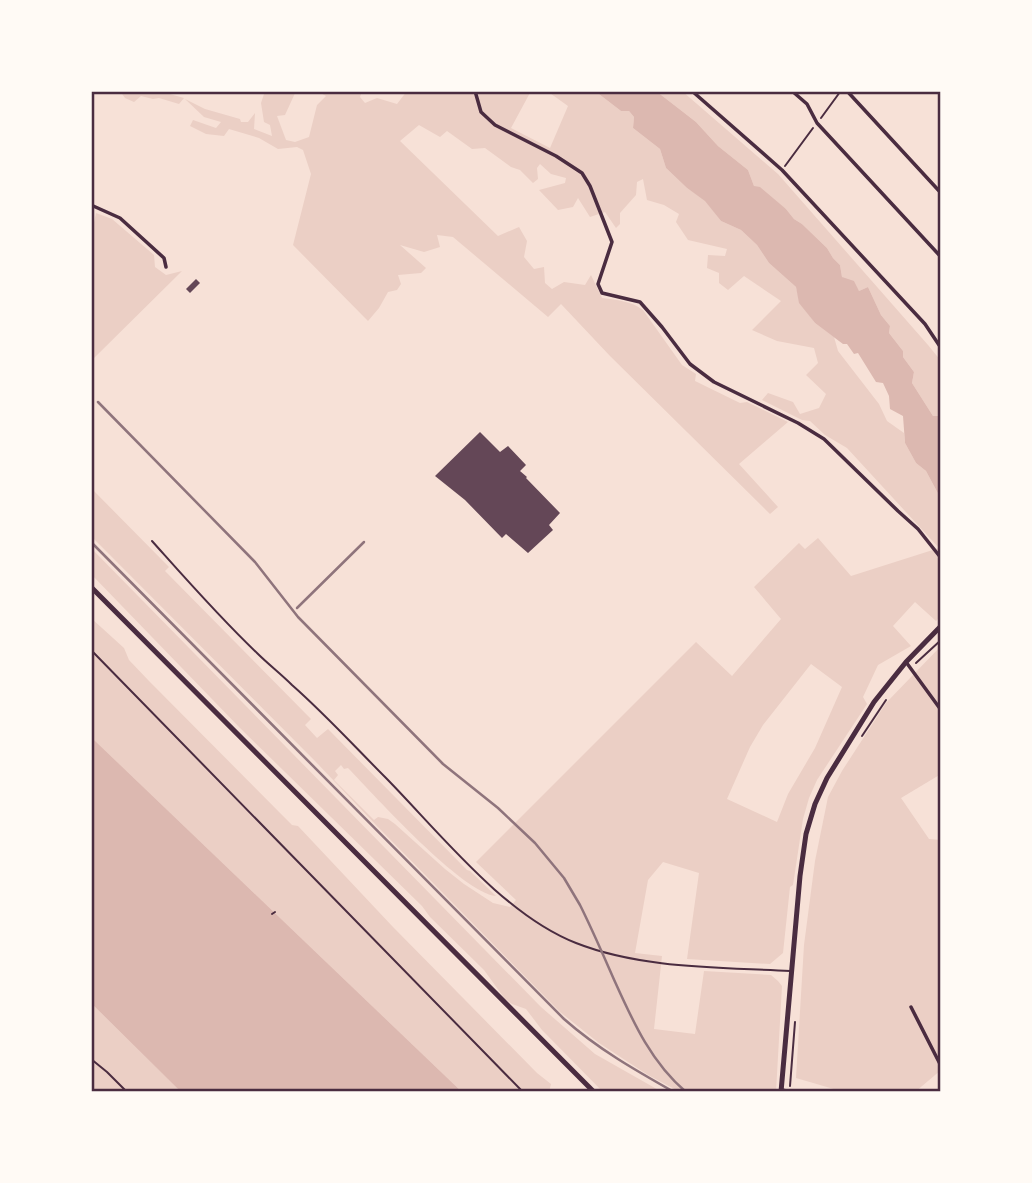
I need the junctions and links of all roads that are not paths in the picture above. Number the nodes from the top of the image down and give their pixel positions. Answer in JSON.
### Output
{"nodes":[{"id":1,"x":475,"y":91,"type":"edge"},
{"id":2,"x":692,"y":91,"type":"edge"},
{"id":3,"x":792,"y":91,"type":"edge"},
{"id":4,"x":847,"y":91,"type":"edge"},
{"id":5,"x":941,"y":193,"type":"edge"},
{"id":6,"x":91,"y":205,"type":"edge"},
{"id":7,"x":941,"y":257,"type":"edge"},
{"id":8,"x":166,"y":267,"type":"dead end"},
{"id":9,"x":941,"y":348,"type":"edge"},
{"id":10,"x":152,"y":541,"type":"dead end"},
{"id":11,"x":941,"y":558,"type":"edge"},
{"id":12,"x":91,"y":587,"type":"edge"},
{"id":13,"x":941,"y":626,"type":"edge"},
{"id":14,"x":906,"y":662,"type":"junction"},
{"id":15,"x":941,"y":710,"type":"edge"},
{"id":16,"x":791,"y":971,"type":"junction"},
{"id":17,"x":911,"y":1007,"type":"dead end"},
{"id":18,"x":941,"y":1066,"type":"edge"},
{"id":19,"x":782,"y":1091,"type":"edge"},
{"id":20,"x":594,"y":1092,"type":"edge"},
{"id":21,"x":791,"y":1092,"type":"edge"}],
"edges":[{"from":1,"to":11,"type":"street"},
{"from":2,"to":9,"type":"street"},
{"from":3,"to":7,"type":"street"},
{"from":4,"to":5,"type":"street"},
{"from":6,"to":8,"type":"street"},
{"from":10,"to":16,"type":"lane"},
{"from":12,"to":20,"type":"main road"},
{"from":13,"to":14,"type":"main road"},
{"from":14,"to":15,"type":"street"},
{"from":14,"to":16,"type":"main road"},
{"from":16,"to":19,"type":"main road"},
{"from":17,"to":18,"type":"street"},
{"from":19,"to":21,"type":"street"}]}
